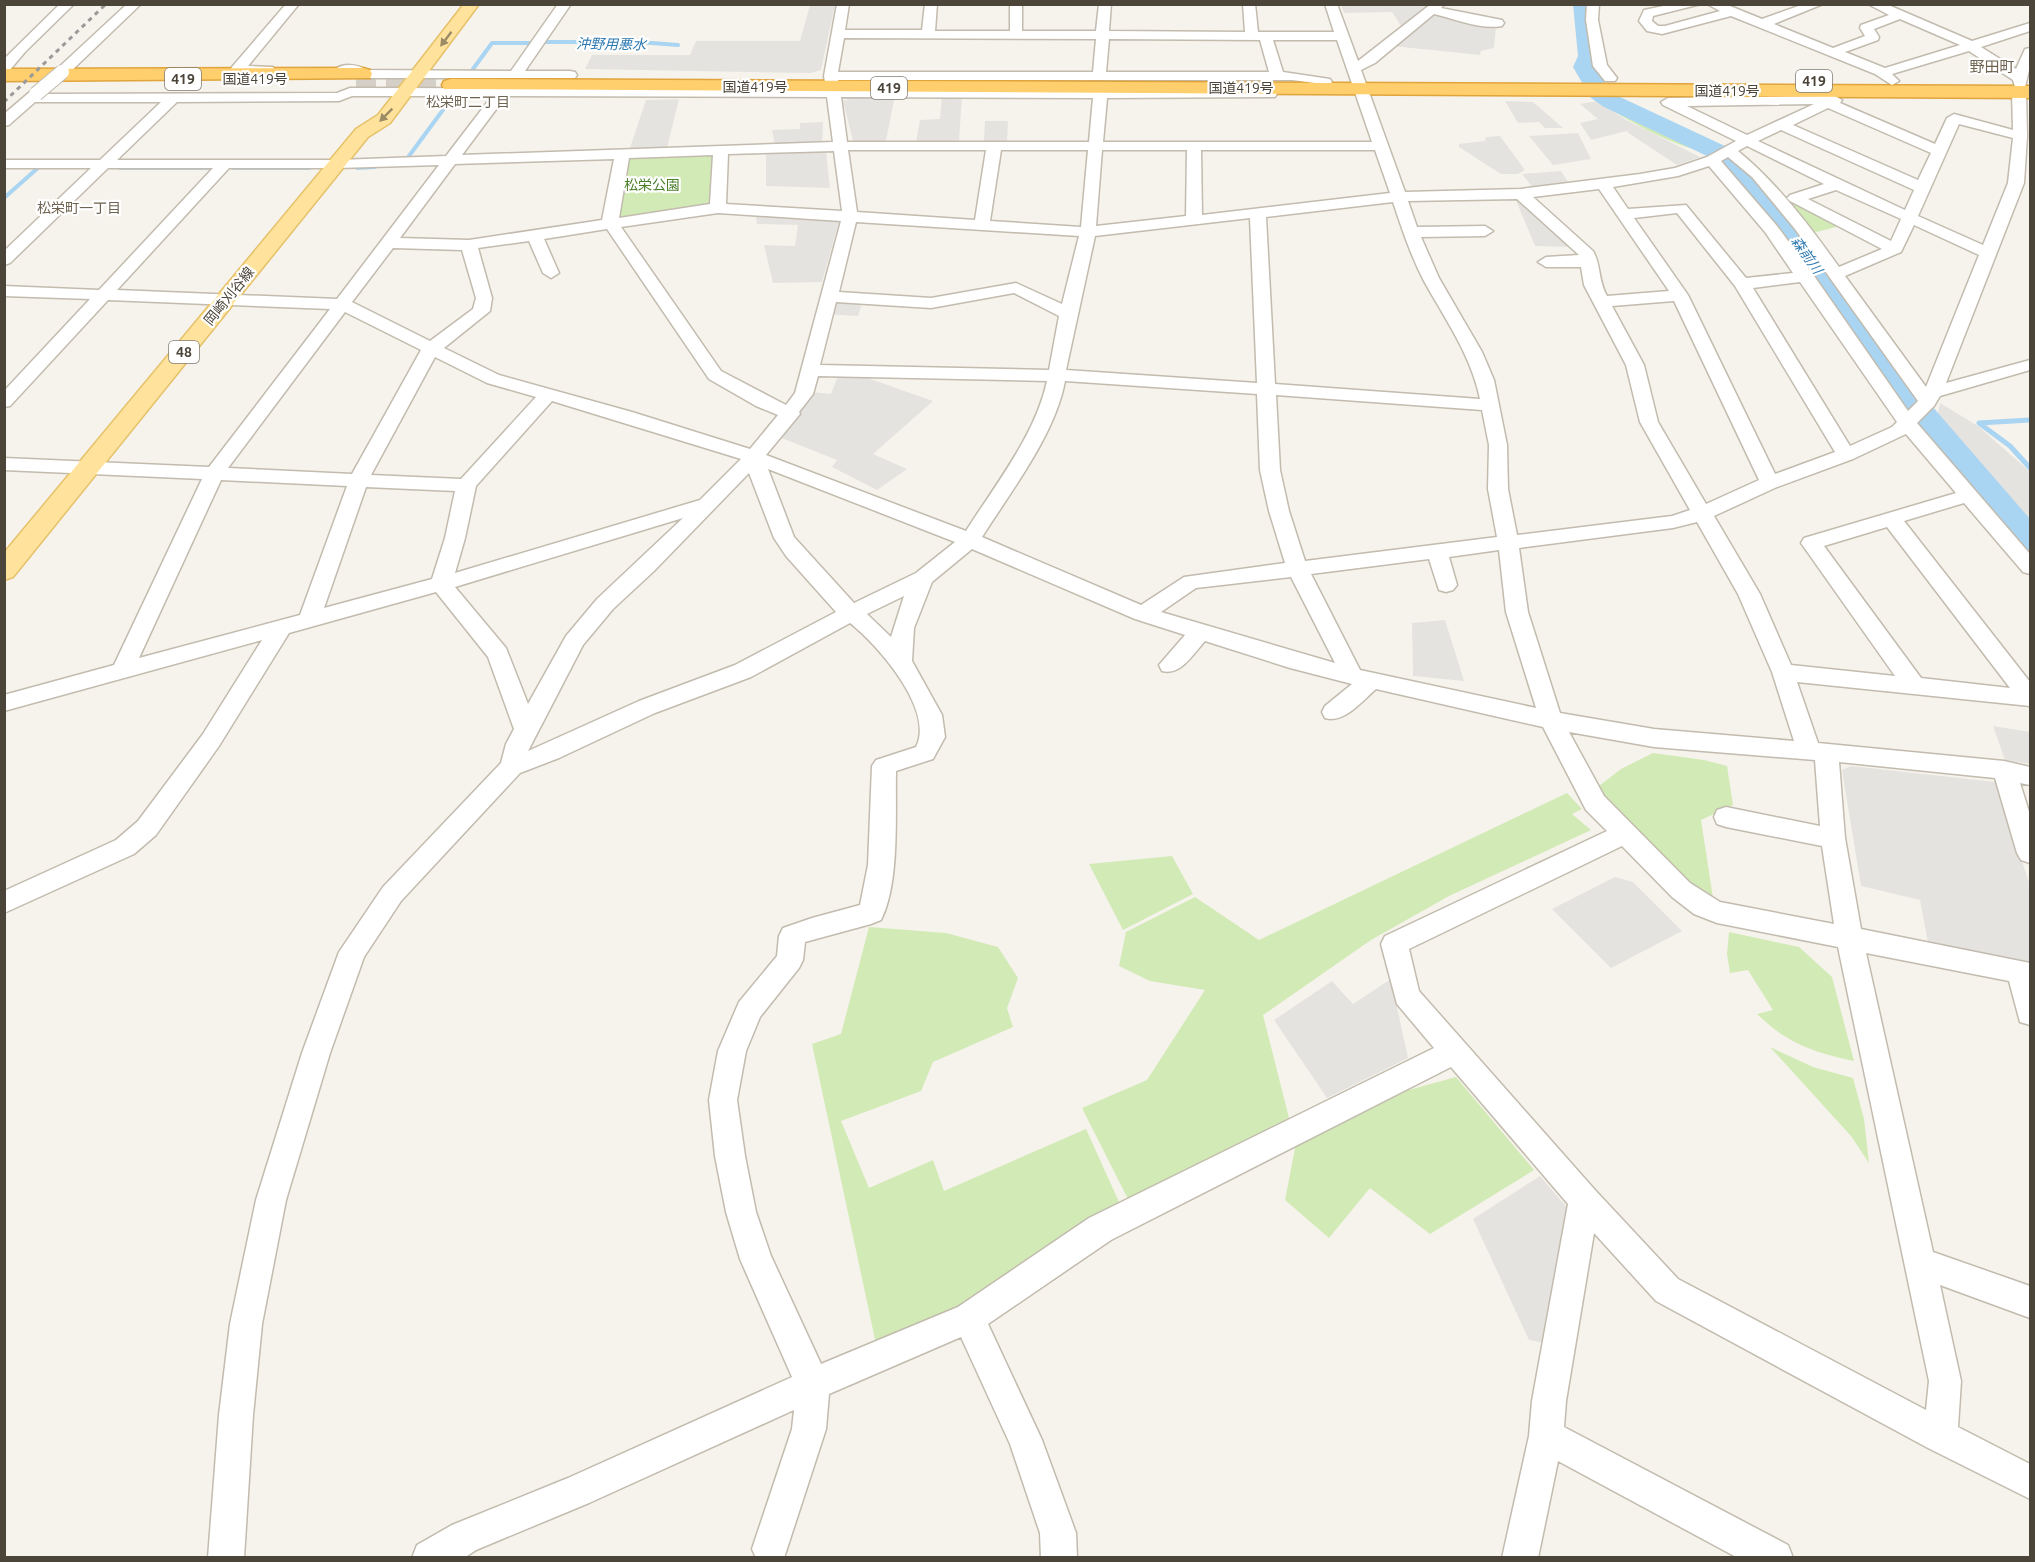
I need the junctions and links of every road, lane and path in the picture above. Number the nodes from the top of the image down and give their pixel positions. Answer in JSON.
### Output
{"nodes":[{"id":1,"x":68,"y":4,"type":"edge"},
{"id":2,"x":135,"y":4,"type":"edge"},
{"id":3,"x":294,"y":4,"type":"edge"},
{"id":4,"x":454,"y":4,"type":"edge"},
{"id":5,"x":472,"y":4,"type":"edge"},
{"id":6,"x":565,"y":4,"type":"edge"},
{"id":7,"x":843,"y":4,"type":"edge"},
{"id":8,"x":931,"y":4,"type":"edge"},
{"id":9,"x":1016,"y":4,"type":"edge"},
{"id":10,"x":1105,"y":4,"type":"edge"},
{"id":11,"x":1249,"y":4,"type":"edge"},
{"id":12,"x":1331,"y":4,"type":"edge"},
{"id":13,"x":1593,"y":4,"type":"edge"},
{"id":14,"x":1635,"y":4,"type":"edge"},
{"id":15,"x":1713,"y":4,"type":"edge"},
{"id":16,"x":1817,"y":4,"type":"edge"},
{"id":17,"x":1874,"y":4,"type":"edge"},
{"id":18,"x":1687,"y":5,"type":"edge"},
{"id":19,"x":1436,"y":7,"type":"edge"},
{"id":20,"x":1731,"y":12,"type":"junction"},
{"id":21,"x":1648,"y":13,"type":"junction"},
{"id":22,"x":1900,"y":15,"type":"junction"},
{"id":23,"x":1498,"y":23,"type":"dead end"},
{"id":24,"x":1761,"y":24,"type":"junction"},
{"id":25,"x":2031,"y":27,"type":"edge"},
{"id":26,"x":837,"y":34,"type":"junction"},
{"id":27,"x":928,"y":34,"type":"junction"},
{"id":28,"x":1016,"y":34,"type":"junction"},
{"id":29,"x":1102,"y":35,"type":"junction"},
{"id":30,"x":1259,"y":35,"type":"junction"},
{"id":31,"x":1342,"y":36,"type":"junction"},
{"id":32,"x":1971,"y":46,"type":"junction"},
{"id":33,"x":1834,"y":52,"type":"junction"},
{"id":34,"x":2031,"y":52,"type":"edge"},
{"id":35,"x":6,"y":63,"type":"edge"},
{"id":36,"x":64,"y":70,"type":"junction"},
{"id":37,"x":237,"y":70,"type":"junction"},
{"id":38,"x":399,"y":74,"type":"junction"},
{"id":39,"x":421,"y":74,"type":"junction"},
{"id":40,"x":515,"y":75,"type":"junction"},
{"id":41,"x":1277,"y":76,"type":"junction"},
{"id":42,"x":1888,"y":77,"type":"junction"},
{"id":43,"x":4,"y":80,"type":"edge"},
{"id":44,"x":1357,"y":80,"type":"junction"},
{"id":45,"x":454,"y":82,"type":"tunnel mouth"},
{"id":46,"x":358,"y":83,"type":"junction"},
{"id":47,"x":1607,"y":83,"type":"junction"},
{"id":48,"x":832,"y":84,"type":"junction"},
{"id":49,"x":1099,"y":84,"type":"junction"},
{"id":50,"x":1325,"y":85,"type":"junction"},
{"id":51,"x":2024,"y":86,"type":"edge"},
{"id":52,"x":4,"y":87,"type":"edge"},
{"id":53,"x":1636,"y":90,"type":"junction"},
{"id":54,"x":4,"y":92,"type":"edge"},
{"id":55,"x":386,"y":92,"type":"junction"},
{"id":56,"x":406,"y":92,"type":"junction"},
{"id":57,"x":502,"y":92,"type":"junction"},
{"id":58,"x":34,"y":96,"type":"junction"},
{"id":59,"x":173,"y":98,"type":"junction"},
{"id":60,"x":1668,"y":102,"type":"junction"},
{"id":61,"x":1828,"y":103,"type":"junction"},
{"id":62,"x":4,"y":122,"type":"edge"},
{"id":63,"x":1781,"y":125,"type":"junction"},
{"id":64,"x":362,"y":133,"type":"junction"},
{"id":65,"x":2020,"y":136,"type":"junction"},
{"id":66,"x":1748,"y":140,"type":"junction"},
{"id":67,"x":994,"y":145,"type":"junction"},
{"id":68,"x":1095,"y":145,"type":"junction"},
{"id":69,"x":842,"y":146,"type":"junction"},
{"id":70,"x":1194,"y":146,"type":"junction"},
{"id":71,"x":1380,"y":146,"type":"junction"},
{"id":72,"x":1728,"y":150,"type":"junction"},
{"id":73,"x":721,"y":151,"type":"junction"},
{"id":74,"x":1939,"y":152,"type":"junction"},
{"id":75,"x":622,"y":154,"type":"junction"},
{"id":76,"x":451,"y":159,"type":"junction"},
{"id":77,"x":1712,"y":160,"type":"junction"},
{"id":78,"x":4,"y":164,"type":"edge"},
{"id":79,"x":225,"y":164,"type":"junction"},
{"id":80,"x":338,"y":164,"type":"junction"},
{"id":81,"x":103,"y":165,"type":"junction"},
{"id":82,"x":2023,"y":179,"type":"edge"},
{"id":83,"x":1603,"y":184,"type":"junction"},
{"id":84,"x":1837,"y":185,"type":"junction"},
{"id":85,"x":1923,"y":188,"type":"junction"},
{"id":86,"x":1521,"y":194,"type":"junction"},
{"id":87,"x":1399,"y":197,"type":"junction"},
{"id":88,"x":718,"y":208,"type":"junction"},
{"id":89,"x":1258,"y":213,"type":"junction"},
{"id":90,"x":1623,"y":214,"type":"junction"},
{"id":91,"x":850,"y":216,"type":"junction"},
{"id":92,"x":1910,"y":218,"type":"junction"},
{"id":93,"x":1194,"y":221,"type":"junction"},
{"id":94,"x":610,"y":222,"type":"junction"},
{"id":95,"x":982,"y":225,"type":"junction"},
{"id":96,"x":1485,"y":231,"type":"dead end"},
{"id":97,"x":1088,"y":232,"type":"junction"},
{"id":98,"x":1411,"y":232,"type":"junction"},
{"id":99,"x":534,"y":234,"type":"junction"},
{"id":100,"x":388,"y":243,"type":"junction"},
{"id":101,"x":469,"y":245,"type":"junction"},
{"id":102,"x":1895,"y":249,"type":"junction"},
{"id":103,"x":1988,"y":254,"type":"junction"},
{"id":104,"x":4,"y":260,"type":"edge"},
{"id":105,"x":1546,"y":262,"type":"dead end"},
{"id":106,"x":1590,"y":262,"type":"junction"},
{"id":107,"x":551,"y":273,"type":"dead end"},
{"id":108,"x":1836,"y":273,"type":"junction"},
{"id":109,"x":1806,"y":276,"type":"junction"},
{"id":110,"x":1742,"y":284,"type":"junction"},
{"id":111,"x":4,"y":291,"type":"edge"},
{"id":112,"x":104,"y":295,"type":"junction"},
{"id":113,"x":1680,"y":295,"type":"junction"},
{"id":114,"x":829,"y":296,"type":"junction"},
{"id":115,"x":226,"y":300,"type":"junction"},
{"id":116,"x":1601,"y":302,"type":"junction"},
{"id":117,"x":342,"y":304,"type":"junction"},
{"id":118,"x":1069,"y":314,"type":"junction"},
{"id":119,"x":431,"y":349,"type":"junction"},
{"id":120,"x":2031,"y":365,"type":"edge"},
{"id":121,"x":810,"y":370,"type":"junction"},
{"id":122,"x":1057,"y":377,"type":"junction"},
{"id":123,"x":1267,"y":390,"type":"junction"},
{"id":124,"x":548,"y":394,"type":"junction"},
{"id":125,"x":1930,"y":397,"type":"junction"},
{"id":126,"x":4,"y":402,"type":"edge"},
{"id":127,"x":1489,"y":405,"type":"junction"},
{"id":128,"x":791,"y":414,"type":"junction"},
{"id":129,"x":1907,"y":423,"type":"junction"},
{"id":130,"x":1846,"y":455,"type":"junction"},
{"id":131,"x":754,"y":457,"type":"junction"},
{"id":132,"x":4,"y":464,"type":"edge"},
{"id":133,"x":91,"y":467,"type":"junction"},
{"id":134,"x":215,"y":472,"type":"junction"},
{"id":135,"x":359,"y":478,"type":"junction"},
{"id":136,"x":1770,"y":483,"type":"junction"},
{"id":137,"x":466,"y":485,"type":"junction"},
{"id":138,"x":1970,"y":495,"type":"junction"},
{"id":139,"x":707,"y":504,"type":"junction"},
{"id":140,"x":1703,"y":513,"type":"junction"},
{"id":141,"x":1891,"y":518,"type":"junction"},
{"id":142,"x":970,"y":540,"type":"junction"},
{"id":143,"x":1508,"y":543,"type":"junction"},
{"id":144,"x":1437,"y":552,"type":"junction"},
{"id":145,"x":2031,"y":567,"type":"edge"},
{"id":146,"x":1298,"y":570,"type":"junction"},
{"id":147,"x":4,"y":571,"type":"edge"},
{"id":148,"x":923,"y":578,"type":"junction"},
{"id":149,"x":441,"y":584,"type":"junction"},
{"id":150,"x":1446,"y":585,"type":"dead end"},
{"id":151,"x":852,"y":613,"type":"junction"},
{"id":152,"x":1143,"y":614,"type":"junction"},
{"id":153,"x":309,"y":621,"type":"junction"},
{"id":154,"x":280,"y":630,"type":"junction"},
{"id":155,"x":1201,"y":632,"type":"junction"},
{"id":156,"x":902,"y":661,"type":"junction"},
{"id":157,"x":1170,"y":665,"type":"dead end"},
{"id":158,"x":122,"y":671,"type":"junction"},
{"id":159,"x":1783,"y":672,"type":"junction"},
{"id":160,"x":1362,"y":679,"type":"junction"},
{"id":161,"x":1914,"y":685,"type":"junction"},
{"id":162,"x":2030,"y":698,"type":"edge"},
{"id":163,"x":4,"y":703,"type":"edge"},
{"id":164,"x":1333,"y":712,"type":"dead end"},
{"id":165,"x":1551,"y":720,"type":"junction"},
{"id":166,"x":526,"y":729,"type":"junction"},
{"id":167,"x":1817,"y":752,"type":"junction"},
{"id":168,"x":512,"y":767,"type":"junction"},
{"id":169,"x":2004,"y":770,"type":"junction"},
{"id":170,"x":2031,"y":776,"type":"edge"},
{"id":171,"x":1726,"y":817,"type":"dead end"},
{"id":172,"x":1624,"y":834,"type":"junction"},
{"id":173,"x":1833,"y":838,"type":"junction"},
{"id":174,"x":2031,"y":853,"type":"edge"},
{"id":175,"x":4,"y":903,"type":"edge"},
{"id":176,"x":1850,"y":937,"type":"junction"},
{"id":177,"x":2025,"y":973,"type":"edge"},
{"id":178,"x":2031,"y":1013,"type":"edge"},
{"id":179,"x":1453,"y":1052,"type":"junction"},
{"id":180,"x":1584,"y":1200,"type":"junction"},
{"id":181,"x":1921,"y":1263,"type":"junction"},
{"id":182,"x":2031,"y":1302,"type":"edge"},
{"id":183,"x":969,"y":1318,"type":"junction"},
{"id":184,"x":814,"y":1384,"type":"junction"},
{"id":185,"x":1546,"y":1436,"type":"junction"},
{"id":186,"x":1940,"y":1436,"type":"junction"},
{"id":187,"x":2031,"y":1482,"type":"edge"},
{"id":188,"x":468,"y":1547,"type":"edge"},
{"id":189,"x":770,"y":1549,"type":"dead end"},
{"id":190,"x":226,"y":1557,"type":"edge"},
{"id":191,"x":430,"y":1557,"type":"edge"},
{"id":192,"x":1059,"y":1557,"type":"edge"},
{"id":193,"x":1520,"y":1557,"type":"edge"},
{"id":194,"x":1775,"y":1557,"type":"edge"}],
"edges":[{"from":1,"to":35,"type":"street"},
{"from":2,"to":36,"type":"street"},
{"from":3,"to":37,"type":"street"},
{"from":4,"to":38,"type":"main road","name":"岡崎刈谷線","number":"48"},
{"from":5,"to":39,"type":"main road","name":"岡崎刈谷線","number":"48","one_way":true},
{"from":6,"to":40,"type":"street"},
{"from":7,"to":26,"type":"street"},
{"from":8,"to":27,"type":"street"},
{"from":9,"to":28,"type":"street"},
{"from":10,"to":29,"type":"street"},
{"from":11,"to":30,"type":"street"},
{"from":12,"to":31,"type":"street"},
{"from":13,"to":47,"type":"street"},
{"from":14,"to":21,"type":"street"},
{"from":15,"to":20,"type":"street"},
{"from":16,"to":24,"type":"street"},
{"from":17,"to":22,"type":"street"},
{"from":18,"to":21,"type":"street"},
{"from":19,"to":23,"type":"street"},
{"from":19,"to":44,"type":"street"},
{"from":20,"to":21,"type":"street"},
{"from":20,"to":24,"type":"street"},
{"from":22,"to":32,"type":"street"},
{"from":22,"to":33,"type":"street"},
{"from":24,"to":33,"type":"street"},
{"from":25,"to":32,"type":"street"},
{"from":26,"to":27,"type":"street"},
{"from":26,"to":48,"type":"street"},
{"from":27,"to":28,"type":"street"},
{"from":28,"to":29,"type":"street"},
{"from":29,"to":30,"type":"street"},
{"from":29,"to":49,"type":"street"},
{"from":30,"to":31,"type":"street"},
{"from":30,"to":41,"type":"street"},
{"from":31,"to":44,"type":"street"},
{"from":32,"to":42,"type":"street"},
{"from":32,"to":51,"type":"street"},
{"from":33,"to":42,"type":"street"},
{"from":34,"to":51,"type":"street"},
{"from":35,"to":46,"type":"highway"},
{"from":36,"to":37,"type":"street"},
{"from":36,"to":58,"type":"street","bridge":true},
{"from":37,"to":46,"type":"street"},
{"from":38,"to":39,"type":"street"},
{"from":38,"to":46,"type":"street"},
{"from":38,"to":55,"type":"main road","name":"岡崎刈谷線","number":"48"},
{"from":39,"to":40,"type":"street"},
{"from":39,"to":56,"type":"main road","name":"岡崎刈谷線","number":"48"},
{"from":40,"to":48,"type":"street"},
{"from":41,"to":49,"type":"street"},
{"from":41,"to":50,"type":"street"},
{"from":42,"to":47,"type":"highway","name":"国道419号","number":"419"},
{"from":42,"to":51,"type":"highway","name":"国道419号","number":"419"},
{"from":43,"to":46,"type":"highway","name":"国道419号","number":"419"},
{"from":44,"to":47,"type":"highway","name":"国道419号","number":"419"},
{"from":44,"to":47,"type":"highway","name":"国道419号","number":"419"},
{"from":44,"to":50,"type":"highway","name":"国道419号","number":"419"},
{"from":44,"to":71,"type":"street"},
{"from":45,"to":48,"type":"highway","name":"国道419号","number":"419"},
{"from":46,"to":52,"type":"highway","name":"国道419号","number":"419"},
{"from":46,"to":54,"type":"highway"},
{"from":46,"to":55,"type":"street"},
{"from":46,"to":59,"type":"street"},
{"from":47,"to":53,"type":"highway","name":"国道419号","number":"419"},
{"from":48,"to":49,"type":"street"},
{"from":48,"to":50,"type":"highway","name":"国道419号","number":"419"},
{"from":48,"to":57,"type":"street"},
{"from":48,"to":69,"type":"street"},
{"from":49,"to":50,"type":"street"},
{"from":49,"to":68,"type":"street"},
{"from":51,"to":53,"type":"highway","name":"国道419号","number":"419"},
{"from":51,"to":65,"type":"street"},
{"from":53,"to":60,"type":"street"},
{"from":55,"to":56,"type":"street"},
{"from":55,"to":64,"type":"main road","name":"岡崎刈谷線","number":"48"},
{"from":56,"to":57,"type":"street"},
{"from":56,"to":64,"type":"main road","name":"岡崎刈谷線","number":"48","one_way":true},
{"from":57,"to":76,"type":"street"},
{"from":58,"to":59,"type":"street"},
{"from":58,"to":62,"type":"street"},
{"from":59,"to":81,"type":"street"},
{"from":60,"to":61,"type":"street"},
{"from":60,"to":66,"type":"street"},
{"from":61,"to":63,"type":"street"},
{"from":61,"to":74,"type":"street"},
{"from":63,"to":66,"type":"street"},
{"from":63,"to":85,"type":"street"},
{"from":64,"to":80,"type":"main road","name":"岡崎刈谷線","number":"48"},
{"from":65,"to":74,"type":"street"},
{"from":65,"to":82,"type":"street"},
{"from":66,"to":72,"type":"street"},
{"from":66,"to":84,"type":"street"},
{"from":67,"to":68,"type":"street"},
{"from":67,"to":69,"type":"street"},
{"from":67,"to":95,"type":"street"},
{"from":68,"to":70,"type":"street"},
{"from":68,"to":97,"type":"street"},
{"from":69,"to":73,"type":"street"},
{"from":69,"to":91,"type":"street"},
{"from":70,"to":71,"type":"street"},
{"from":70,"to":93,"type":"street"},
{"from":71,"to":87,"type":"street"},
{"from":72,"to":77,"type":"street"},
{"from":72,"to":108,"type":"street"},
{"from":73,"to":75,"type":"street"},
{"from":73,"to":88,"type":"street"},
{"from":74,"to":85,"type":"street"},
{"from":75,"to":76,"type":"street"},
{"from":75,"to":94,"type":"street"},
{"from":76,"to":80,"type":"street"},
{"from":76,"to":100,"type":"street"},
{"from":77,"to":83,"type":"street"},
{"from":77,"to":109,"type":"street"},
{"from":78,"to":81,"type":"street"},
{"from":79,"to":80,"type":"street"},
{"from":79,"to":81,"type":"street"},
{"from":79,"to":112,"type":"street"},
{"from":80,"to":115,"type":"main road","name":"岡崎刈谷線","number":"48"},
{"from":81,"to":104,"type":"street"},
{"from":82,"to":103,"type":"street"},
{"from":83,"to":86,"type":"street"},
{"from":83,"to":90,"type":"street"},
{"from":84,"to":92,"type":"street"},
{"from":84,"to":102,"type":"street"},
{"from":85,"to":92,"type":"street"},
{"from":86,"to":87,"type":"street"},
{"from":86,"to":106,"type":"street"},
{"from":87,"to":89,"type":"street"},
{"from":87,"to":98,"type":"street"},
{"from":88,"to":91,"type":"street"},
{"from":88,"to":94,"type":"street"},
{"from":89,"to":93,"type":"street"},
{"from":89,"to":123,"type":"street"},
{"from":90,"to":110,"type":"street"},
{"from":90,"to":113,"type":"street"},
{"from":91,"to":95,"type":"street"},
{"from":91,"to":114,"type":"street"},
{"from":92,"to":102,"type":"street"},
{"from":92,"to":103,"type":"street"},
{"from":93,"to":97,"type":"street"},
{"from":94,"to":99,"type":"street"},
{"from":94,"to":128,"type":"street"},
{"from":95,"to":97,"type":"street"},
{"from":96,"to":98,"type":"street"},
{"from":97,"to":118,"type":"street"},
{"from":98,"to":127,"type":"street"},
{"from":99,"to":101,"type":"street"},
{"from":99,"to":107,"type":"street"},
{"from":100,"to":101,"type":"street"},
{"from":100,"to":117,"type":"street"},
{"from":101,"to":119,"type":"street"},
{"from":102,"to":108,"type":"street"},
{"from":103,"to":125,"type":"street"},
{"from":105,"to":106,"type":"street"},
{"from":106,"to":116,"type":"street"},
{"from":108,"to":125,"type":"street"},
{"from":109,"to":110,"type":"street"},
{"from":109,"to":129,"type":"street"},
{"from":110,"to":130,"type":"street"},
{"from":111,"to":112,"type":"street"},
{"from":112,"to":115,"type":"street"},
{"from":112,"to":126,"type":"street"},
{"from":113,"to":116,"type":"street"},
{"from":113,"to":136,"type":"street"},
{"from":114,"to":118,"type":"street"},
{"from":114,"to":121,"type":"street"},
{"from":115,"to":117,"type":"street"},
{"from":115,"to":133,"type":"main road","name":"岡崎刈谷線","number":"48"},
{"from":116,"to":140,"type":"street"},
{"from":117,"to":119,"type":"street"},
{"from":117,"to":134,"type":"street"},
{"from":118,"to":122,"type":"street"},
{"from":119,"to":124,"type":"street"},
{"from":119,"to":135,"type":"street"},
{"from":120,"to":125,"type":"street"},
{"from":121,"to":122,"type":"street"},
{"from":121,"to":128,"type":"street"},
{"from":122,"to":123,"type":"street"},
{"from":122,"to":142,"type":"street"},
{"from":123,"to":127,"type":"street"},
{"from":123,"to":146,"type":"street"},
{"from":124,"to":131,"type":"street"},
{"from":124,"to":137,"type":"street"},
{"from":125,"to":129,"type":"street"},
{"from":127,"to":143,"type":"street"},
{"from":128,"to":131,"type":"street"},
{"from":129,"to":130,"type":"street"},
{"from":129,"to":138,"type":"street"},
{"from":130,"to":136,"type":"street"},
{"from":131,"to":139,"type":"street"},
{"from":131,"to":142,"type":"street"},
{"from":131,"to":151,"type":"street"},
{"from":132,"to":133,"type":"street"},
{"from":133,"to":134,"type":"street"},
{"from":133,"to":147,"type":"main road","name":"岡崎刈谷線","number":"48"},
{"from":134,"to":135,"type":"street"},
{"from":134,"to":158,"type":"street"},
{"from":135,"to":137,"type":"street"},
{"from":135,"to":153,"type":"street"},
{"from":136,"to":140,"type":"street"},
{"from":137,"to":149,"type":"street"},
{"from":138,"to":141,"type":"street"},
{"from":138,"to":145,"type":"street"},
{"from":139,"to":149,"type":"street"},
{"from":139,"to":166,"type":"street"},
{"from":140,"to":143,"type":"street"},
{"from":140,"to":159,"type":"street"},
{"from":141,"to":161,"type":"street"},
{"from":141,"to":162,"type":"street"},
{"from":142,"to":148,"type":"street"},
{"from":142,"to":152,"type":"street"},
{"from":143,"to":144,"type":"street"},
{"from":143,"to":165,"type":"street"},
{"from":144,"to":146,"type":"street"},
{"from":144,"to":150,"type":"street"},
{"from":146,"to":152,"type":"street"},
{"from":146,"to":160,"type":"street"},
{"from":148,"to":151,"type":"street"},
{"from":148,"to":156,"type":"street"},
{"from":149,"to":153,"type":"street"},
{"from":149,"to":166,"type":"street"},
{"from":151,"to":156,"type":"street"},
{"from":151,"to":168,"type":"street"},
{"from":152,"to":155,"type":"street"},
{"from":153,"to":154,"type":"street"},
{"from":154,"to":158,"type":"street"},
{"from":154,"to":175,"type":"street"},
{"from":155,"to":157,"type":"street"},
{"from":155,"to":160,"type":"street"},
{"from":156,"to":184,"type":"street"},
{"from":158,"to":163,"type":"street"},
{"from":159,"to":161,"type":"street"},
{"from":159,"to":167,"type":"street"},
{"from":160,"to":164,"type":"street"},
{"from":160,"to":165,"type":"street"},
{"from":161,"to":162,"type":"street"},
{"from":165,"to":167,"type":"street"},
{"from":165,"to":172,"type":"street"},
{"from":166,"to":168,"type":"street"},
{"from":167,"to":169,"type":"street"},
{"from":167,"to":173,"type":"street"},
{"from":168,"to":190,"type":"street"},
{"from":169,"to":170,"type":"street"},
{"from":169,"to":174,"type":"street"},
{"from":171,"to":173,"type":"street"},
{"from":172,"to":176,"type":"street"},
{"from":172,"to":179,"type":"street"},
{"from":173,"to":176,"type":"street"},
{"from":176,"to":177,"type":"street"},
{"from":176,"to":181,"type":"street"},
{"from":177,"to":178,"type":"street"},
{"from":179,"to":180,"type":"street"},
{"from":179,"to":183,"type":"street"},
{"from":180,"to":185,"type":"street"},
{"from":180,"to":186,"type":"street"},
{"from":181,"to":182,"type":"street"},
{"from":181,"to":186,"type":"street"},
{"from":183,"to":184,"type":"street"},
{"from":183,"to":192,"type":"street"},
{"from":184,"to":188,"type":"street"},
{"from":184,"to":189,"type":"street"},
{"from":185,"to":193,"type":"street"},
{"from":185,"to":194,"type":"street"},
{"from":186,"to":187,"type":"street"},
{"from":188,"to":191,"type":"street"}]}
